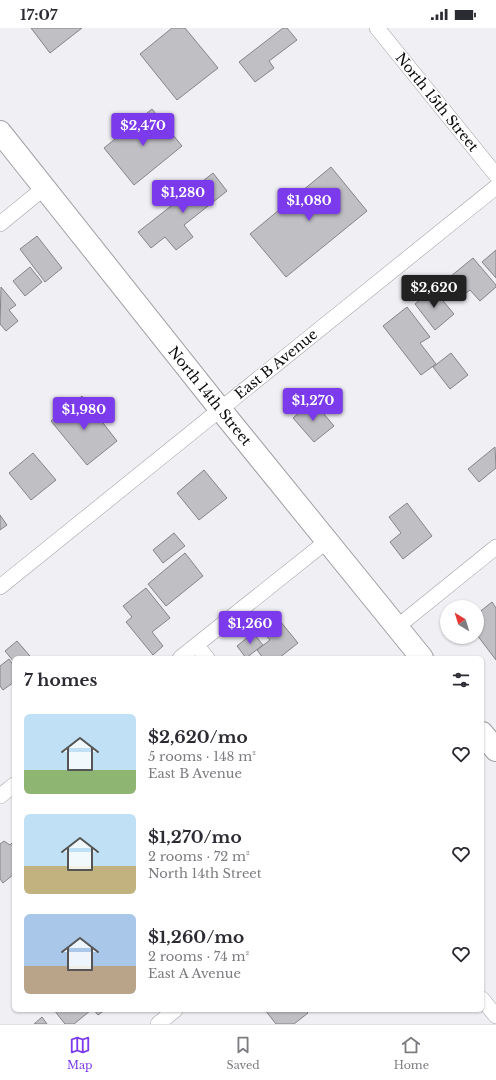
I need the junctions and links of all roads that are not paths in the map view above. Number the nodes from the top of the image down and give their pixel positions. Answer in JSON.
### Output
{"nodes":[{"id":1,"x":377,"y":28,"type":"edge"},
{"id":2,"x":0,"y":132,"type":"edge"},
{"id":3,"x":496,"y":175,"type":"edge"},
{"id":4,"x":496,"y":186,"type":"edge"},
{"id":5,"x":44,"y":188,"type":"junction"},
{"id":6,"x":0,"y":224,"type":"edge"},
{"id":7,"x":220,"y":409,"type":"junction"},
{"id":8,"x":327,"y":541,"type":"junction"},
{"id":9,"x":496,"y":547,"type":"edge"},
{"id":10,"x":0,"y":587,"type":"edge"},
{"id":11,"x":397,"y":627,"type":"junction"},
{"id":12,"x":196,"y":646,"type":"junction"},
{"id":13,"x":183,"y":656,"type":"edge"},
{"id":14,"x":205,"y":656,"type":"edge"},
{"id":15,"x":420,"y":656,"type":"edge"},
{"id":16,"x":484,"y":735,"type":"edge"},
{"id":17,"x":496,"y":750,"type":"edge"},
{"id":18,"x":12,"y":787,"type":"edge"},
{"id":19,"x":0,"y":796,"type":"edge"},
{"id":20,"x":484,"y":1001,"type":"edge"},
{"id":21,"x":173,"y":1012,"type":"edge"},
{"id":22,"x":496,"y":1016,"type":"edge"},
{"id":23,"x":158,"y":1024,"type":"edge"}],
"edges":[{"from":1,"to":3,"type":"street","name":"North 15th Street"},
{"from":2,"to":5,"type":"main road","name":"North 14th Street"},
{"from":4,"to":7,"type":"street","name":"East B Avenue"},
{"from":5,"to":6,"type":"street"},
{"from":5,"to":7,"type":"main road","name":"North 14th Street"},
{"from":7,"to":8,"type":"main road","name":"North 14th Street"},
{"from":7,"to":10,"type":"street","name":"East B Avenue"},
{"from":8,"to":11,"type":"main road","name":"North 14th Street"},
{"from":8,"to":12,"type":"street"},
{"from":9,"to":11,"type":"street"},
{"from":11,"to":15,"type":"main road","name":"North 14th Street"},
{"from":12,"to":13,"type":"street"},
{"from":12,"to":14,"type":"street"},
{"from":16,"to":17,"type":"main road"},
{"from":18,"to":19,"type":"street"},
{"from":20,"to":22,"type":"street"},
{"from":21,"to":23,"type":"street"}]}
